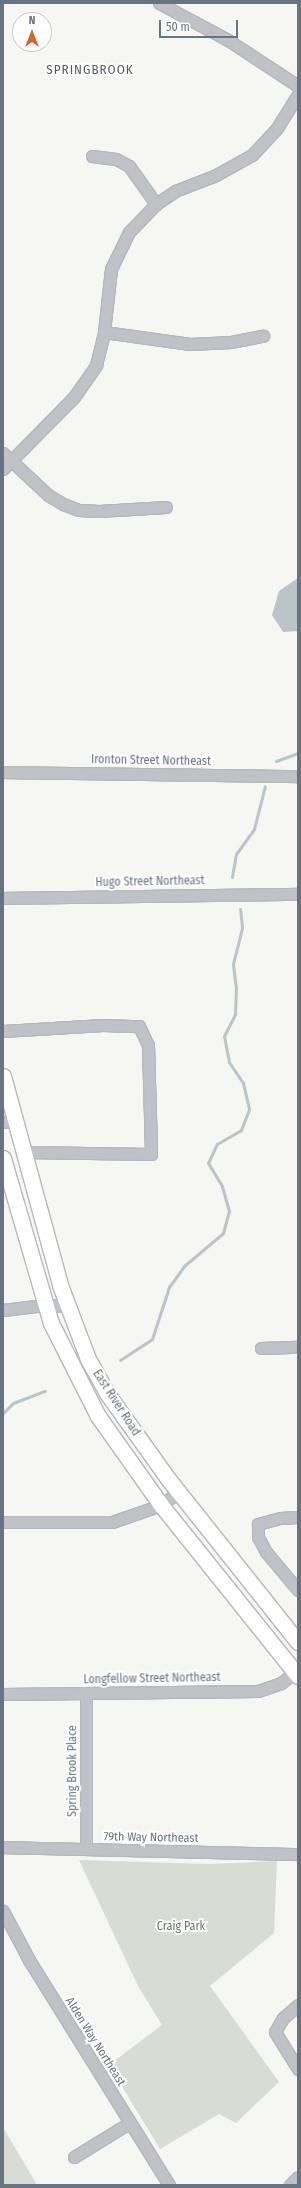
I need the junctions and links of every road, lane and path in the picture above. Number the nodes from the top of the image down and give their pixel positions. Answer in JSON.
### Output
{"nodes":[{"id":1,"x":159,"y":3,"type":"edge"},
{"id":2,"x":298,"y":86,"type":"edge"},
{"id":3,"x":298,"y":95,"type":"edge"},
{"id":4,"x":92,"y":156,"type":"dead end"},
{"id":5,"x":156,"y":204,"type":"junction"},
{"id":6,"x":104,"y":332,"type":"junction"},
{"id":7,"x":263,"y":336,"type":"dead end"},
{"id":8,"x":3,"y":453,"type":"edge"},
{"id":9,"x":7,"y":466,"type":"edge"},
{"id":10,"x":166,"y":507,"type":"dead end"},
{"id":11,"x":3,"y":772,"type":"edge"},
{"id":12,"x":298,"y":776,"type":"edge"},
{"id":13,"x":298,"y":894,"type":"edge"},
{"id":14,"x":3,"y":898,"type":"edge"},
{"id":15,"x":3,"y":1031,"type":"edge"},
{"id":16,"x":3,"y":1076,"type":"edge"},
{"id":17,"x":9,"y":1121,"type":"edge"},
{"id":18,"x":25,"y":1152,"type":"junction"},
{"id":19,"x":3,"y":1158,"type":"edge"},
{"id":20,"x":45,"y":1305,"type":"junction"},
{"id":21,"x":68,"y":1306,"type":"junction"},
{"id":22,"x":3,"y":1310,"type":"edge"},
{"id":23,"x":298,"y":1347,"type":"edge"},
{"id":24,"x":261,"y":1348,"type":"dead end"},
{"id":25,"x":178,"y":1492,"type":"junction"},
{"id":26,"x":161,"y":1505,"type":"junction"},
{"id":27,"x":298,"y":1517,"type":"edge"},
{"id":28,"x":3,"y":1522,"type":"edge"},
{"id":29,"x":298,"y":1590,"type":"edge"},
{"id":30,"x":298,"y":1642,"type":"edge"},
{"id":31,"x":297,"y":1674,"type":"edge"},
{"id":32,"x":86,"y":1693,"type":"junction"},
{"id":33,"x":3,"y":1694,"type":"edge"},
{"id":34,"x":3,"y":1847,"type":"edge"},
{"id":35,"x":86,"y":1849,"type":"junction"},
{"id":36,"x":298,"y":1854,"type":"edge"},
{"id":37,"x":3,"y":1911,"type":"edge"},
{"id":38,"x":298,"y":2005,"type":"edge"},
{"id":39,"x":298,"y":2069,"type":"edge"},
{"id":40,"x":129,"y":2124,"type":"junction"},
{"id":41,"x":74,"y":2157,"type":"dead end"},
{"id":42,"x":298,"y":2177,"type":"edge"},
{"id":43,"x":169,"y":2185,"type":"edge"},
{"id":44,"x":290,"y":2185,"type":"edge"}],
"edges":[{"from":1,"to":2,"type":"street"},
{"from":3,"to":5,"type":"street"},
{"from":4,"to":5,"type":"street"},
{"from":5,"to":6,"type":"street"},
{"from":6,"to":7,"type":"street"},
{"from":6,"to":9,"type":"street"},
{"from":8,"to":9,"type":"street"},
{"from":9,"to":10,"type":"street"},
{"from":11,"to":12,"type":"street","name":"Ironton Street Northeast"},
{"from":13,"to":14,"type":"street","name":"Hugo Street Northeast"},
{"from":15,"to":18,"type":"street"},
{"from":16,"to":17,"type":"main road","name":"East River Road"},
{"from":17,"to":18,"type":"main road","name":"East River Road"},
{"from":18,"to":21,"type":"main road","name":"East River Road"},
{"from":19,"to":20,"type":"main road","name":"East River Road"},
{"from":20,"to":21,"type":"street"},
{"from":20,"to":22,"type":"street"},
{"from":20,"to":26,"type":"main road","name":"East River Road"},
{"from":21,"to":25,"type":"main road","name":"East River Road"},
{"from":23,"to":24,"type":"street"},
{"from":25,"to":26,"type":"street"},
{"from":25,"to":30,"type":"main road","name":"East River Road"},
{"from":26,"to":28,"type":"street"},
{"from":26,"to":31,"type":"main road","name":"East River Road"},
{"from":27,"to":29,"type":"street"},
{"from":31,"to":32,"type":"street","name":"Longfellow Street Northeast"},
{"from":32,"to":33,"type":"street","name":"Longfellow Street Northeast"},
{"from":32,"to":35,"type":"street","name":"Spring Brook Place"},
{"from":34,"to":35,"type":"street","name":"79th Way Northeast"},
{"from":35,"to":36,"type":"street","name":"79th Way Northeast"},
{"from":37,"to":40,"type":"street","name":"Alden Way Northeast"},
{"from":38,"to":39,"type":"street"},
{"from":40,"to":41,"type":"street"},
{"from":40,"to":43,"type":"street","name":"Alden Way Northeast"},
{"from":42,"to":44,"type":"street"}]}
